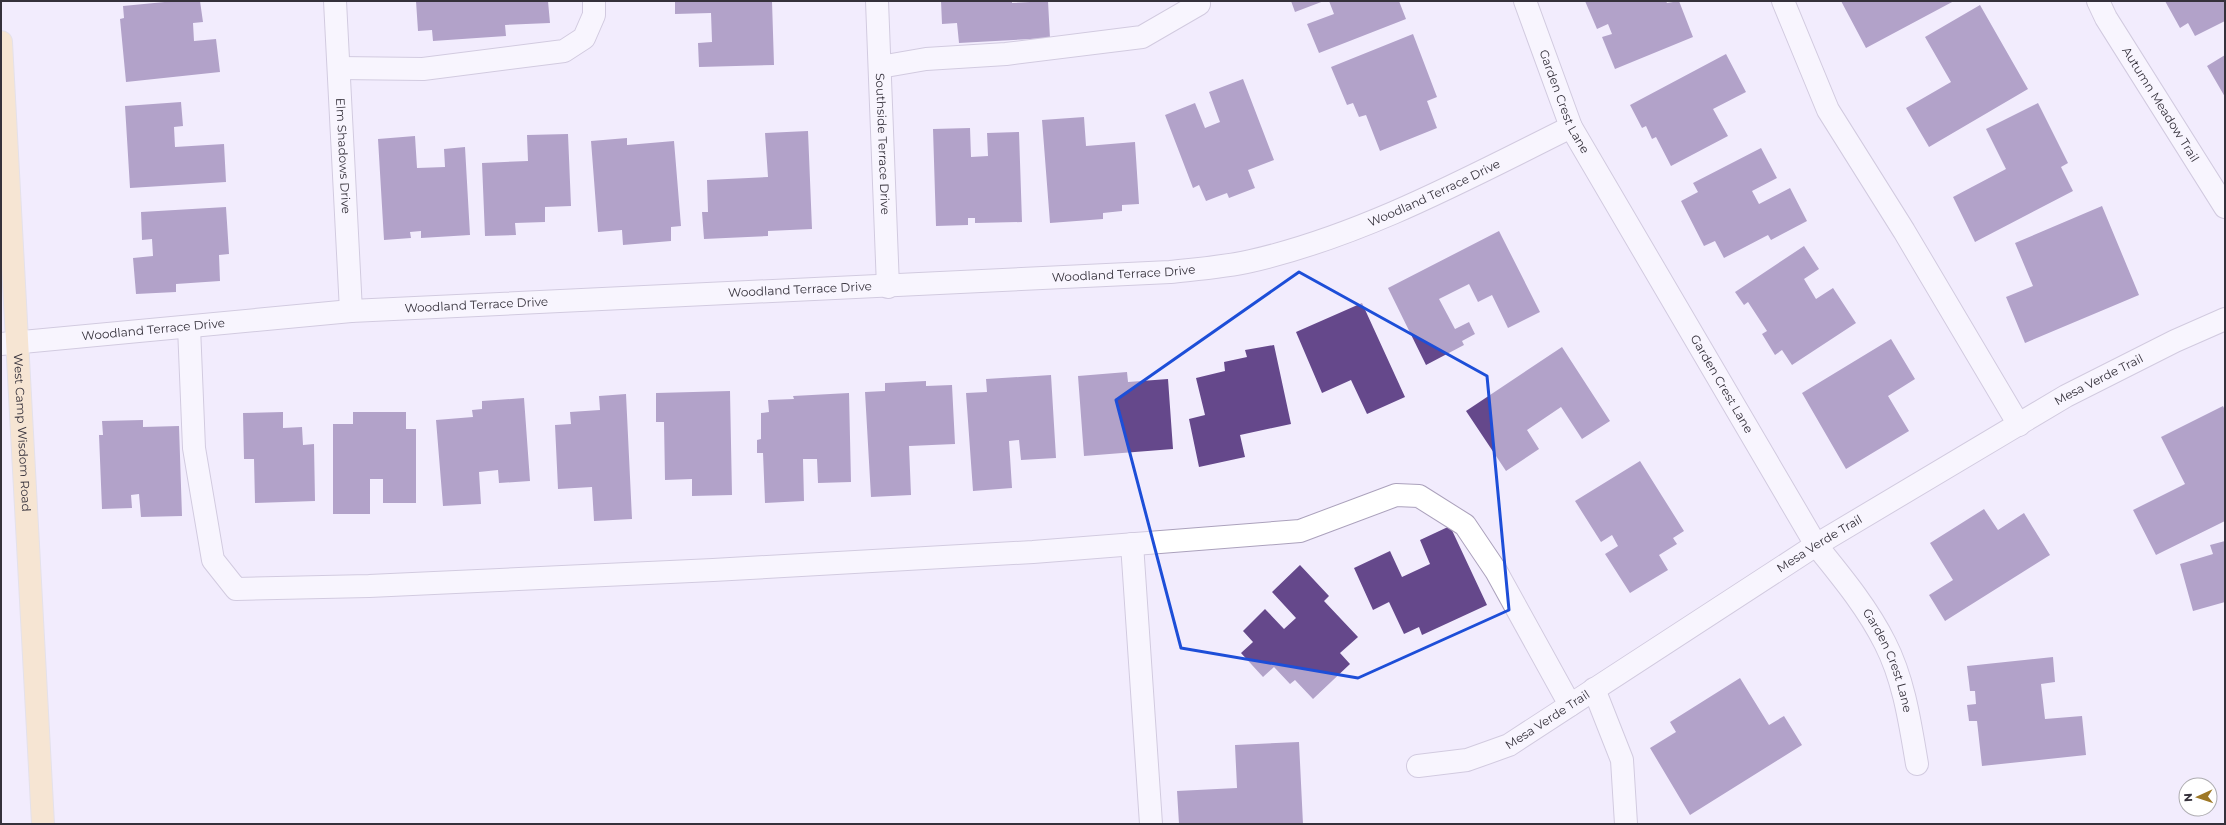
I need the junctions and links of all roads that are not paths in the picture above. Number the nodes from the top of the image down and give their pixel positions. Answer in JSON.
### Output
{"nodes":[{"id":1,"x":335,"y":1,"type":"edge"},
{"id":2,"x":594,"y":1,"type":"edge"},
{"id":3,"x":877,"y":1,"type":"edge"},
{"id":4,"x":1198,"y":1,"type":"edge"},
{"id":5,"x":1525,"y":1,"type":"edge"},
{"id":6,"x":1783,"y":1,"type":"edge"},
{"id":7,"x":2098,"y":1,"type":"edge"},
{"id":8,"x":1,"y":42,"type":"edge"},
{"id":9,"x":880,"y":67,"type":"junction"},
{"id":10,"x":339,"y":68,"type":"junction"},
{"id":11,"x":1571,"y":127,"type":"junction"},
{"id":12,"x":2225,"y":208,"type":"edge"},
{"id":13,"x":888,"y":287,"type":"junction"},
{"id":14,"x":352,"y":311,"type":"junction"},
{"id":15,"x":2225,"y":319,"type":"edge"},
{"id":16,"x":189,"y":327,"type":"junction"},
{"id":17,"x":10,"y":344,"type":"edge"},
{"id":18,"x":2019,"y":425,"type":"junction"},
{"id":19,"x":1132,"y":544,"type":"junction"},
{"id":20,"x":1816,"y":545,"type":"junction"},
{"id":21,"x":1594,"y":689,"type":"junction"},
{"id":22,"x":1570,"y":704,"type":"junction"},
{"id":23,"x":1918,"y":764,"type":"dead end"},
{"id":24,"x":1418,"y":766,"type":"dead end"},
{"id":25,"x":42,"y":824,"type":"edge"},
{"id":26,"x":1151,"y":824,"type":"edge"},
{"id":27,"x":1626,"y":824,"type":"edge"}],
"edges":[{"from":1,"to":10,"type":"street","name":"Elm Shadows Drive"},
{"from":2,"to":10,"type":"street"},
{"from":3,"to":9,"type":"street","name":"Southside Terrace Drive"},
{"from":4,"to":9,"type":"street"},
{"from":5,"to":11,"type":"street","name":"Garden Crest Lane"},
{"from":6,"to":18,"type":"street"},
{"from":7,"to":12,"type":"street","name":"Autumn Meadow Trail"},
{"from":8,"to":17,"type":"main road","name":"West Camp Wisdom Road"},
{"from":9,"to":13,"type":"street","name":"Southside Terrace Drive"},
{"from":10,"to":14,"type":"street","name":"Elm Shadows Drive"},
{"from":11,"to":13,"type":"street","name":"Woodland Terrace Drive"},
{"from":11,"to":20,"type":"street","name":"Garden Crest Lane"},
{"from":13,"to":14,"type":"street","name":"Woodland Terrace Drive"},
{"from":14,"to":16,"type":"street","name":"Woodland Terrace Drive"},
{"from":15,"to":18,"type":"street","name":"Mesa Verde Trail"},
{"from":16,"to":17,"type":"street","name":"Woodland Terrace Drive"},
{"from":16,"to":19,"type":"street"},
{"from":17,"to":25,"type":"main road","name":"West Camp Wisdom Road"},
{"from":18,"to":20,"type":"street","name":"Mesa Verde Trail"},
{"from":19,"to":22,"type":"street"},
{"from":19,"to":26,"type":"street"},
{"from":20,"to":21,"type":"street","name":"Mesa Verde Trail"},
{"from":20,"to":23,"type":"street","name":"Garden Crest Lane"},
{"from":21,"to":22,"type":"street","name":"Mesa Verde Trail"},
{"from":21,"to":27,"type":"street"},
{"from":22,"to":24,"type":"street","name":"Mesa Verde Trail"}]}
